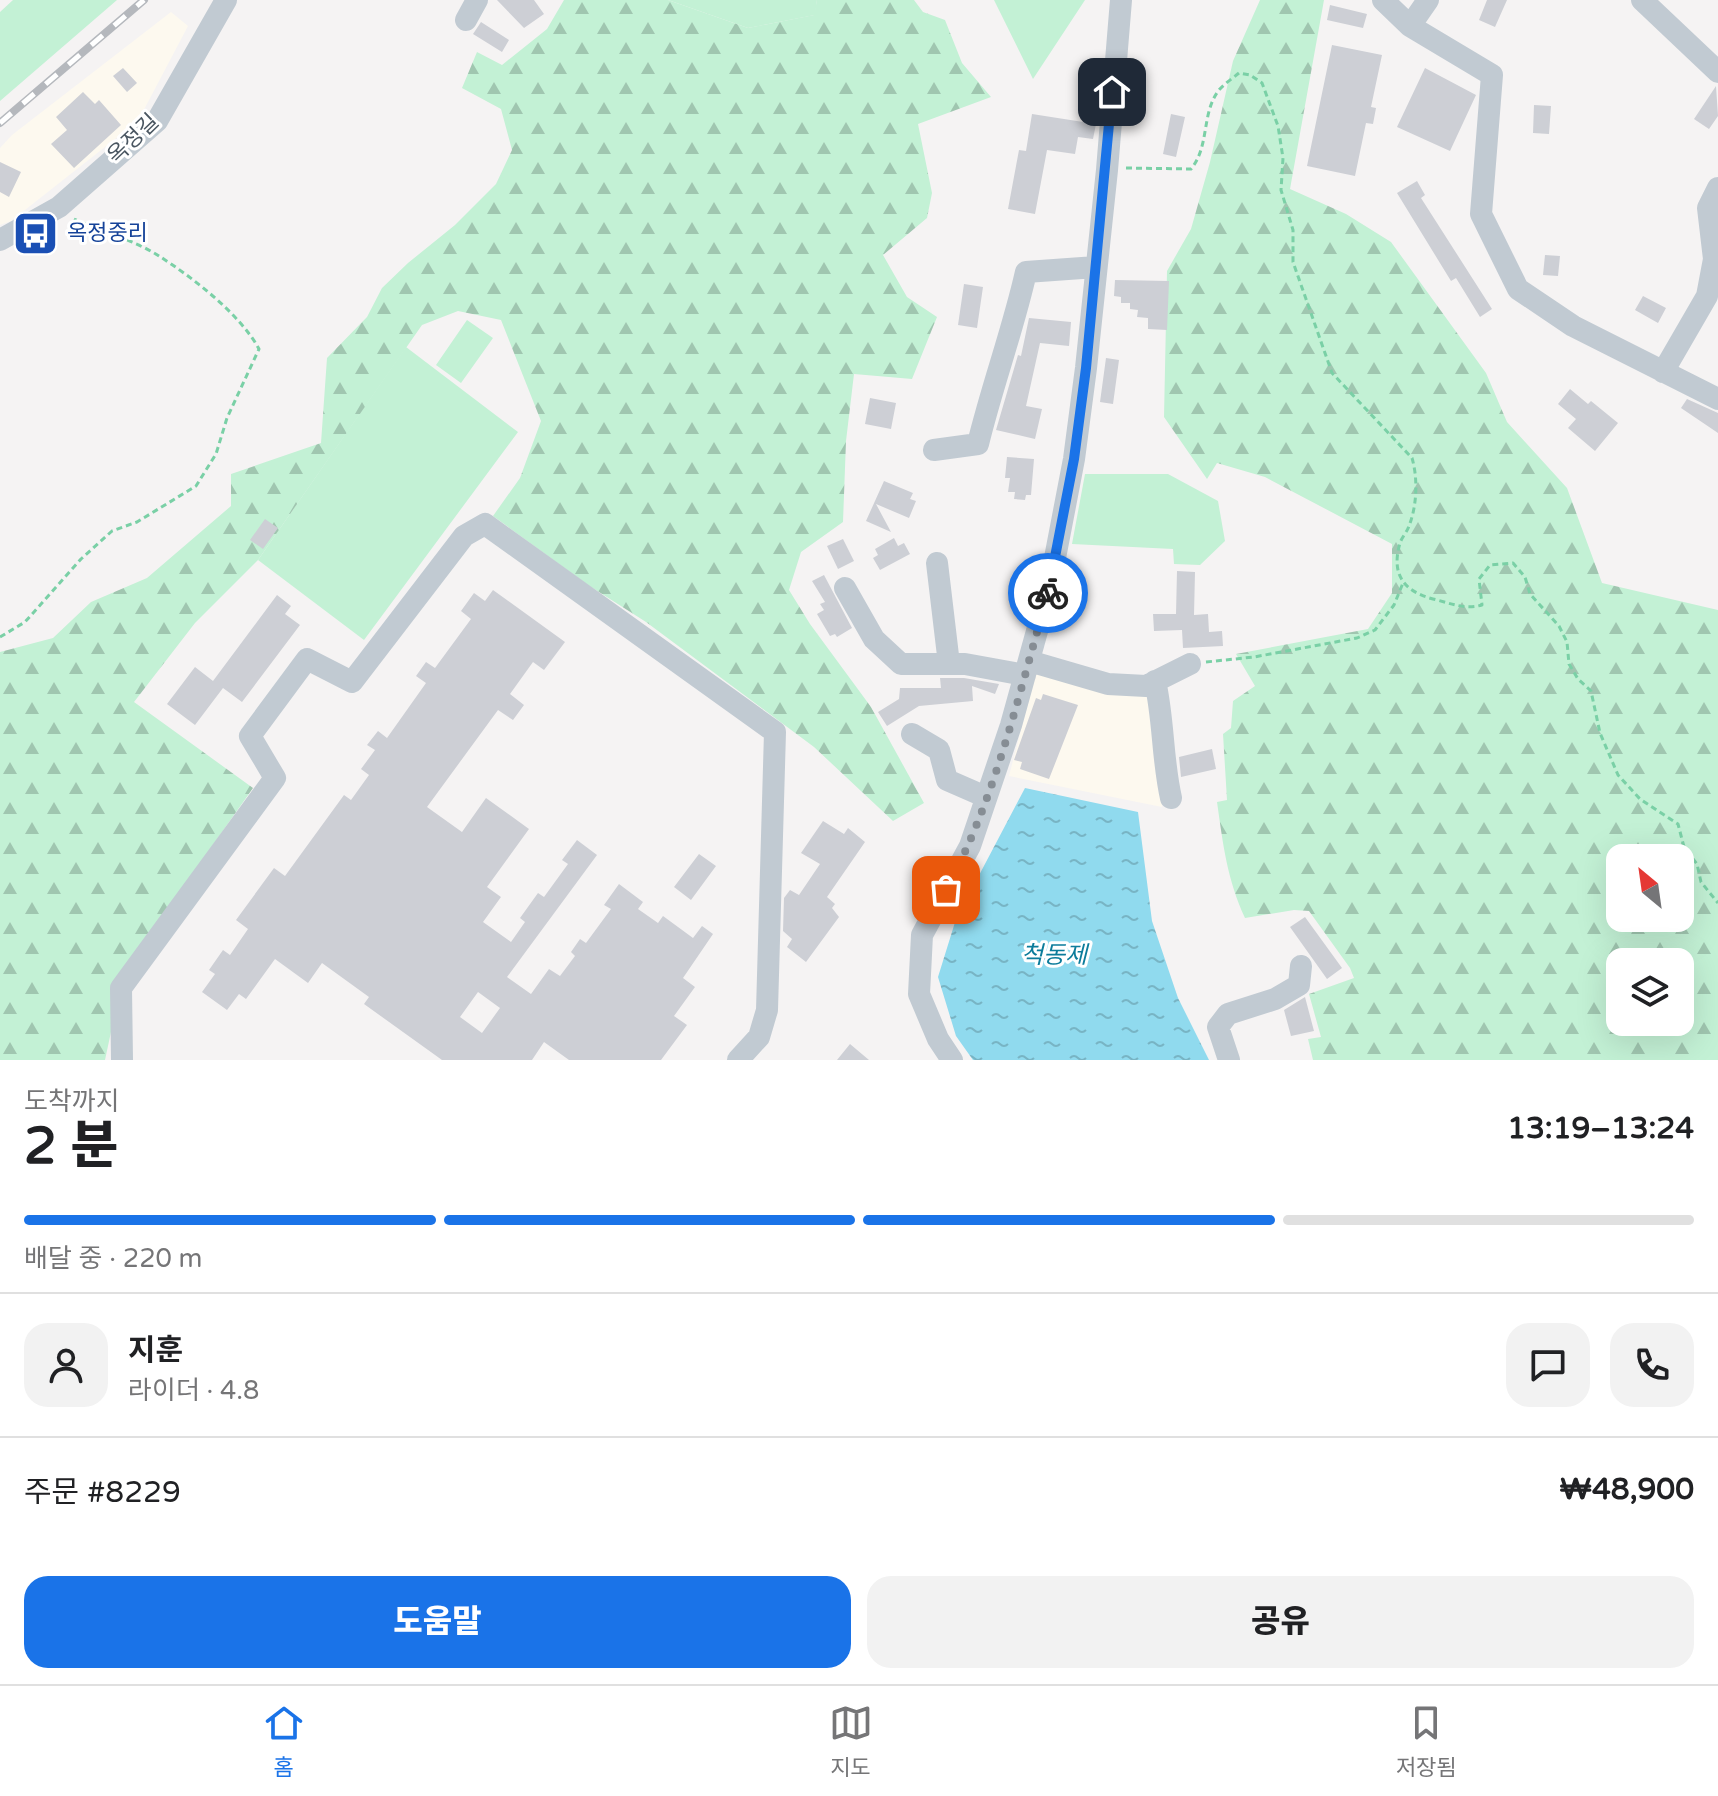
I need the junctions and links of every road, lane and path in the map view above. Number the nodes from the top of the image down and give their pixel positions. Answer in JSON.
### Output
{"nodes":[{"id":1,"x":226,"y":0,"type":"edge"},
{"id":2,"x":1121,"y":0,"type":"edge"},
{"id":3,"x":1383,"y":0,"type":"edge"},
{"id":4,"x":1428,"y":0,"type":"edge"},
{"id":5,"x":1642,"y":0,"type":"edge"},
{"id":6,"x":1410,"y":26,"type":"junction"},
{"id":7,"x":1718,"y":72,"type":"edge"},
{"id":8,"x":1107,"y":170,"type":"junction"},
{"id":9,"x":1718,"y":188,"type":"edge"},
{"id":10,"x":59,"y":207,"type":"junction"},
{"id":11,"x":1715,"y":239,"type":"edge"},
{"id":12,"x":0,"y":240,"type":"edge"},
{"id":13,"x":1096,"y":267,"type":"junction"},
{"id":14,"x":1663,"y":372,"type":"junction"},
{"id":15,"x":1718,"y":399,"type":"edge"},
{"id":16,"x":934,"y":450,"type":"dead end"},
{"id":17,"x":937,"y":563,"type":"dead end"},
{"id":18,"x":1403,"y":583,"type":"junction"},
{"id":19,"x":845,"y":588,"type":"dead end"},
{"id":20,"x":0,"y":637,"type":"edge"},
{"id":21,"x":949,"y":664,"type":"junction"},
{"id":22,"x":1190,"y":664,"type":"joint"},
{"id":23,"x":1027,"y":668,"type":"junction"},
{"id":24,"x":1155,"y":681,"type":"junction"},
{"id":25,"x":912,"y":734,"type":"dead end"},
{"id":26,"x":986,"y":797,"type":"junction"},
{"id":27,"x":1171,"y":798,"type":"dead end"},
{"id":28,"x":1718,"y":903,"type":"edge"},
{"id":29,"x":1301,"y":966,"type":"dead end"},
{"id":30,"x":122,"y":1060,"type":"edge"},
{"id":31,"x":738,"y":1060,"type":"edge"},
{"id":32,"x":952,"y":1060,"type":"edge"},
{"id":33,"x":1229,"y":1060,"type":"edge"}],
"edges":[{"from":1,"to":10,"type":"street","name":"옥정길"},
{"from":2,"to":8,"type":"street"},
{"from":3,"to":6,"type":"street"},
{"from":4,"to":6,"type":"street"},
{"from":5,"to":7,"type":"street"},
{"from":6,"to":14,"type":"street"},
{"from":8,"to":13,"type":"street"},
{"from":8,"to":18,"type":"path"},
{"from":9,"to":11,"type":"street"},
{"from":10,"to":12,"type":"street","name":"옥정길"},
{"from":10,"to":20,"type":"path"},
{"from":11,"to":14,"type":"street"},
{"from":13,"to":16,"type":"street"},
{"from":13,"to":23,"type":"street"},
{"from":14,"to":15,"type":"street"},
{"from":17,"to":21,"type":"street"},
{"from":18,"to":22,"type":"path"},
{"from":18,"to":28,"type":"path"},
{"from":19,"to":21,"type":"street"},
{"from":21,"to":23,"type":"street"},
{"from":22,"to":24,"type":"street"},
{"from":23,"to":24,"type":"street"},
{"from":23,"to":26,"type":"street"},
{"from":24,"to":27,"type":"street"},
{"from":25,"to":26,"type":"street"},
{"from":26,"to":32,"type":"street"},
{"from":29,"to":33,"type":"street"},
{"from":30,"to":31,"type":"street"}]}
